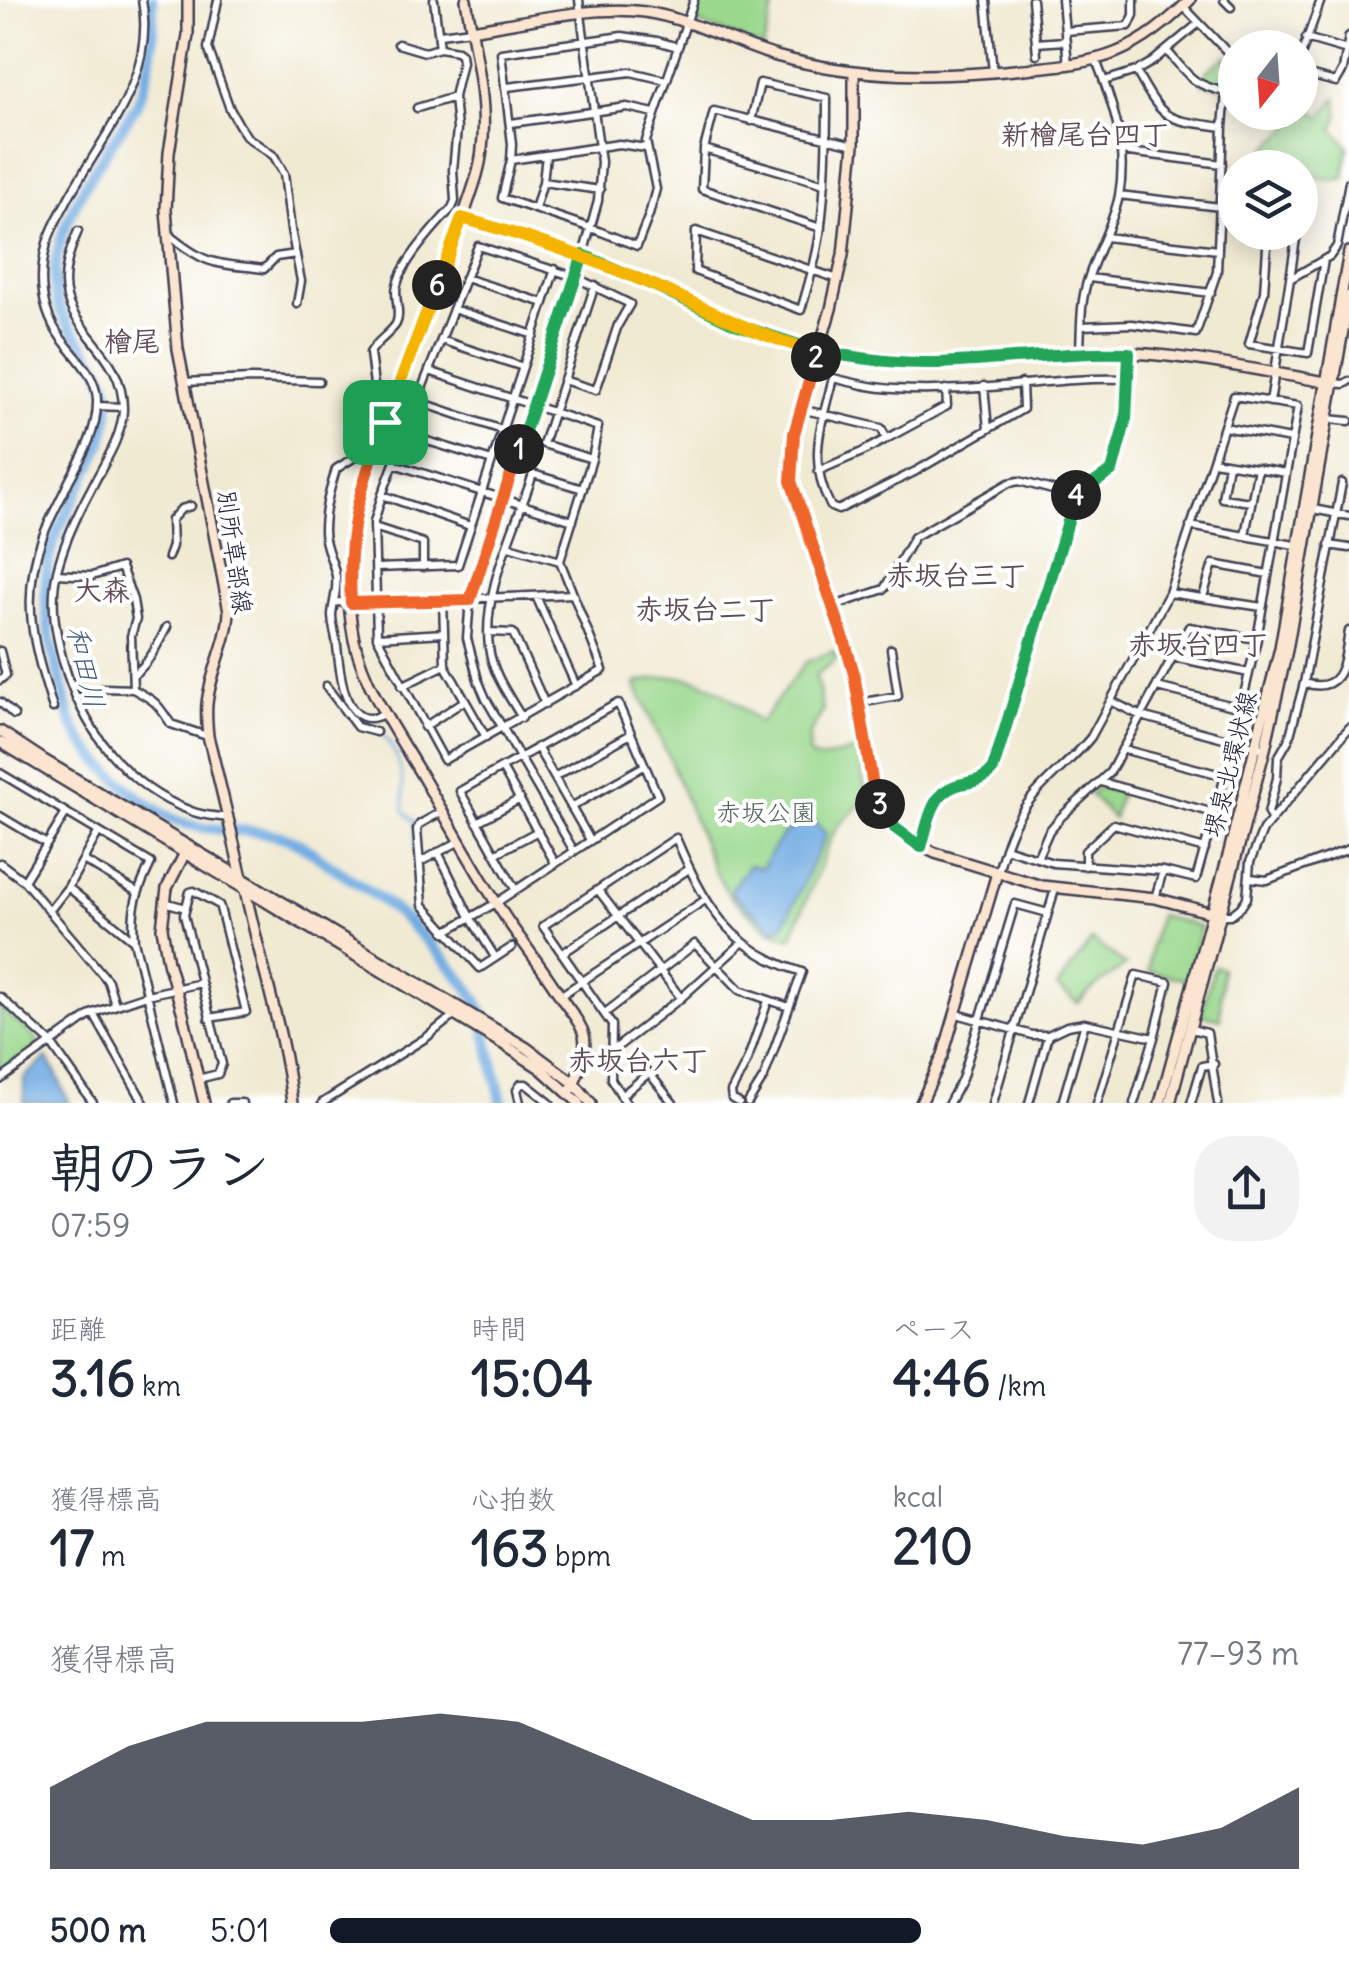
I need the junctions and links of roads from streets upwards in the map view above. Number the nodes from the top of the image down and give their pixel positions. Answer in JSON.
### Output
{"nodes":[{"id":1,"x":142,"y":0,"type":"edge"},
{"id":2,"x":188,"y":0,"type":"edge"},
{"id":3,"x":218,"y":0,"type":"edge"},
{"id":4,"x":434,"y":0,"type":"edge"},
{"id":5,"x":466,"y":0,"type":"edge"},
{"id":6,"x":579,"y":0,"type":"edge"},
{"id":7,"x":694,"y":0,"type":"edge"},
{"id":8,"x":986,"y":0,"type":"edge"},
{"id":9,"x":1032,"y":0,"type":"edge"},
{"id":10,"x":1062,"y":0,"type":"edge"},
{"id":11,"x":1134,"y":0,"type":"edge"},
{"id":12,"x":1224,"y":0,"type":"edge"},
{"id":13,"x":1321,"y":0,"type":"edge"},
{"id":14,"x":1186,"y":3,"type":"edge"},
{"id":15,"x":1232,"y":7,"type":"dead end"},
{"id":16,"x":581,"y":14,"type":"junction"},
{"id":17,"x":687,"y":23,"type":"junction"},
{"id":18,"x":1199,"y":23,"type":"junction"},
{"id":19,"x":471,"y":30,"type":"junction"},
{"id":20,"x":1309,"y":30,"type":"edge"},
{"id":21,"x":1064,"y":31,"type":"junction"},
{"id":22,"x":440,"y":34,"type":"junction"},
{"id":23,"x":1349,"y":36,"type":"edge"},
{"id":24,"x":585,"y":40,"type":"junction"},
{"id":25,"x":1065,"y":41,"type":"junction"},
{"id":26,"x":1036,"y":42,"type":"junction"},
{"id":27,"x":1318,"y":42,"type":"edge"},
{"id":28,"x":1218,"y":43,"type":"edge"},
{"id":29,"x":398,"y":44,"type":"dead end"},
{"id":30,"x":440,"y":48,"type":"junction"},
{"id":31,"x":678,"y":48,"type":"junction"},
{"id":32,"x":1347,"y":50,"type":"edge"},
{"id":33,"x":1168,"y":51,"type":"junction"},
{"id":34,"x":1037,"y":55,"type":"dead end"},
{"id":35,"x":1096,"y":59,"type":"junction"},
{"id":36,"x":1068,"y":65,"type":"junction"},
{"id":37,"x":1136,"y":71,"type":"junction"},
{"id":38,"x":854,"y":72,"type":"junction"},
{"id":39,"x":993,"y":72,"type":"junction"},
{"id":40,"x":590,"y":76,"type":"junction"},
{"id":41,"x":1318,"y":78,"type":"edge"},
{"id":42,"x":665,"y":80,"type":"junction"},
{"id":43,"x":1104,"y":82,"type":"junction"},
{"id":44,"x":507,"y":87,"type":"junction"},
{"id":45,"x":1218,"y":90,"type":"edge"},
{"id":46,"x":454,"y":97,"type":"junction"},
{"id":47,"x":417,"y":108,"type":"dead end"},
{"id":48,"x":594,"y":112,"type":"junction"},
{"id":49,"x":654,"y":113,"type":"junction"},
{"id":50,"x":751,"y":121,"type":"junction"},
{"id":51,"x":511,"y":123,"type":"junction"},
{"id":52,"x":1218,"y":126,"type":"edge"},
{"id":53,"x":827,"y":140,"type":"junction"},
{"id":54,"x":854,"y":146,"type":"junction"},
{"id":55,"x":600,"y":148,"type":"junction"},
{"id":56,"x":646,"y":148,"type":"junction"},
{"id":57,"x":704,"y":148,"type":"junction"},
{"id":58,"x":1122,"y":151,"type":"junction"},
{"id":59,"x":546,"y":155,"type":"junction"},
{"id":60,"x":511,"y":160,"type":"junction"},
{"id":61,"x":1218,"y":163,"type":"edge"},
{"id":62,"x":543,"y":182,"type":"junction"},
{"id":63,"x":1349,"y":182,"type":"edge"},
{"id":64,"x":825,"y":184,"type":"junction"},
{"id":65,"x":600,"y":190,"type":"junction"},
{"id":66,"x":1119,"y":194,"type":"junction"},
{"id":67,"x":1218,"y":207,"type":"edge"},
{"id":68,"x":535,"y":209,"type":"junction"},
{"id":69,"x":462,"y":218,"type":"junction"},
{"id":70,"x":592,"y":228,"type":"junction"},
{"id":71,"x":821,"y":228,"type":"junction"},
{"id":72,"x":78,"y":231,"type":"dead end"},
{"id":73,"x":169,"y":236,"type":"junction"},
{"id":74,"x":1105,"y":236,"type":"junction"},
{"id":75,"x":1218,"y":250,"type":"joint"},
{"id":76,"x":1267,"y":250,"type":"edge"},
{"id":77,"x":1295,"y":250,"type":"edge"},
{"id":78,"x":1349,"y":252,"type":"edge"},
{"id":79,"x":296,"y":254,"type":"junction"},
{"id":80,"x":583,"y":255,"type":"junction"},
{"id":81,"x":1324,"y":260,"type":"junction"},
{"id":82,"x":555,"y":269,"type":"junction"},
{"id":83,"x":812,"y":270,"type":"junction"},
{"id":84,"x":575,"y":277,"type":"junction"},
{"id":85,"x":466,"y":278,"type":"junction"},
{"id":86,"x":1088,"y":278,"type":"junction"},
{"id":87,"x":838,"y":279,"type":"junction"},
{"id":88,"x":1290,"y":279,"type":"junction"},
{"id":89,"x":595,"y":285,"type":"junction"},
{"id":90,"x":1211,"y":294,"type":"junction"},
{"id":91,"x":1349,"y":296,"type":"edge"},
{"id":92,"x":297,"y":304,"type":"dead end"},
{"id":93,"x":544,"y":304,"type":"junction"},
{"id":94,"x":453,"y":309,"type":"junction"},
{"id":95,"x":1080,"y":326,"type":"junction"},
{"id":96,"x":534,"y":335,"type":"junction"},
{"id":97,"x":441,"y":340,"type":"junction"},
{"id":98,"x":1278,"y":348,"type":"junction"},
{"id":99,"x":817,"y":351,"type":"junction"},
{"id":100,"x":1080,"y":353,"type":"junction"},
{"id":101,"x":1129,"y":353,"type":"junction"},
{"id":102,"x":524,"y":367,"type":"junction"},
{"id":103,"x":429,"y":372,"type":"junction"},
{"id":104,"x":1275,"y":374,"type":"junction"},
{"id":105,"x":1128,"y":379,"type":"junction"},
{"id":106,"x":563,"y":380,"type":"junction"},
{"id":107,"x":320,"y":381,"type":"dead end"},
{"id":108,"x":1349,"y":381,"type":"edge"},
{"id":109,"x":184,"y":382,"type":"junction"},
{"id":110,"x":1330,"y":382,"type":"junction"},
{"id":111,"x":1022,"y":383,"type":"junction"},
{"id":112,"x":984,"y":386,"type":"junction"},
{"id":113,"x":946,"y":389,"type":"junction"},
{"id":114,"x":514,"y":400,"type":"junction"},
{"id":115,"x":1270,"y":402,"type":"junction"},
{"id":116,"x":97,"y":406,"type":"junction"},
{"id":117,"x":533,"y":406,"type":"junction"},
{"id":118,"x":123,"y":407,"type":"junction"},
{"id":119,"x":800,"y":408,"type":"junction"},
{"id":120,"x":553,"y":412,"type":"junction"},
{"id":121,"x":824,"y":414,"type":"junction"},
{"id":122,"x":371,"y":418,"type":"junction"},
{"id":123,"x":1328,"y":419,"type":"junction"},
{"id":124,"x":1349,"y":421,"type":"edge"},
{"id":125,"x":385,"y":422,"type":"junction"},
{"id":126,"x":1224,"y":427,"type":"junction"},
{"id":127,"x":988,"y":429,"type":"junction"},
{"id":128,"x":502,"y":430,"type":"junction"},
{"id":129,"x":886,"y":438,"type":"junction"},
{"id":130,"x":1291,"y":439,"type":"junction"},
{"id":131,"x":592,"y":459,"type":"junction"},
{"id":132,"x":492,"y":461,"type":"junction"},
{"id":133,"x":1213,"y":461,"type":"junction"},
{"id":134,"x":394,"y":464,"type":"junction"},
{"id":135,"x":1228,"y":464,"type":"junction"},
{"id":136,"x":1258,"y":468,"type":"junction"},
{"id":137,"x":818,"y":470,"type":"junction"},
{"id":138,"x":1286,"y":473,"type":"junction"},
{"id":139,"x":1342,"y":483,"type":"dead end"},
{"id":140,"x":583,"y":489,"type":"junction"},
{"id":141,"x":482,"y":493,"type":"junction"},
{"id":142,"x":1077,"y":494,"type":"junction"},
{"id":143,"x":382,"y":495,"type":"junction"},
{"id":144,"x":503,"y":499,"type":"junction"},
{"id":145,"x":1251,"y":502,"type":"junction"},
{"id":146,"x":191,"y":506,"type":"dead end"},
{"id":147,"x":522,"y":506,"type":"junction"},
{"id":148,"x":1313,"y":508,"type":"junction"},
{"id":149,"x":1335,"y":513,"type":"junction"},
{"id":150,"x":1349,"y":516,"type":"edge"},
{"id":151,"x":573,"y":522,"type":"junction"},
{"id":152,"x":470,"y":526,"type":"junction"},
{"id":153,"x":1190,"y":526,"type":"junction"},
{"id":154,"x":374,"y":528,"type":"junction"},
{"id":155,"x":1244,"y":536,"type":"junction"},
{"id":156,"x":1274,"y":540,"type":"junction"},
{"id":157,"x":1330,"y":545,"type":"junction"},
{"id":158,"x":508,"y":546,"type":"junction"},
{"id":159,"x":1302,"y":546,"type":"junction"},
{"id":160,"x":1349,"y":548,"type":"edge"},
{"id":161,"x":168,"y":557,"type":"dead end"},
{"id":162,"x":560,"y":561,"type":"junction"},
{"id":163,"x":423,"y":567,"type":"junction"},
{"id":164,"x":376,"y":568,"type":"junction"},
{"id":165,"x":56,"y":574,"type":"junction"},
{"id":166,"x":1268,"y":574,"type":"junction"},
{"id":167,"x":1169,"y":592,"type":"junction"},
{"id":168,"x":573,"y":594,"type":"junction"},
{"id":169,"x":536,"y":596,"type":"junction"},
{"id":170,"x":1203,"y":597,"type":"junction"},
{"id":171,"x":491,"y":598,"type":"junction"},
{"id":172,"x":444,"y":600,"type":"junction"},
{"id":173,"x":470,"y":600,"type":"junction"},
{"id":174,"x":335,"y":602,"type":"junction"},
{"id":175,"x":351,"y":603,"type":"junction"},
{"id":176,"x":375,"y":603,"type":"junction"},
{"id":177,"x":834,"y":606,"type":"junction"},
{"id":178,"x":1262,"y":607,"type":"junction"},
{"id":179,"x":167,"y":627,"type":"dead end"},
{"id":180,"x":1349,"y":631,"type":"edge"},
{"id":181,"x":489,"y":632,"type":"junction"},
{"id":182,"x":444,"y":633,"type":"junction"},
{"id":183,"x":378,"y":636,"type":"junction"},
{"id":184,"x":1256,"y":640,"type":"junction"},
{"id":185,"x":891,"y":649,"type":"dead end"},
{"id":186,"x":0,"y":651,"type":"edge"},
{"id":187,"x":1173,"y":657,"type":"junction"},
{"id":188,"x":445,"y":664,"type":"junction"},
{"id":189,"x":1249,"y":673,"type":"junction"},
{"id":190,"x":134,"y":675,"type":"junction"},
{"id":191,"x":0,"y":680,"type":"edge"},
{"id":192,"x":1304,"y":683,"type":"junction"},
{"id":193,"x":402,"y":686,"type":"junction"},
{"id":194,"x":576,"y":686,"type":"junction"},
{"id":195,"x":1156,"y":686,"type":"junction"},
{"id":196,"x":342,"y":688,"type":"junction"},
{"id":197,"x":134,"y":689,"type":"junction"},
{"id":198,"x":76,"y":699,"type":"junction"},
{"id":199,"x":464,"y":701,"type":"junction"},
{"id":200,"x":1111,"y":701,"type":"junction"},
{"id":201,"x":0,"y":702,"type":"edge"},
{"id":202,"x":859,"y":703,"type":"junction"},
{"id":203,"x":545,"y":704,"type":"junction"},
{"id":204,"x":53,"y":708,"type":"dead end"},
{"id":205,"x":1241,"y":708,"type":"junction"},
{"id":206,"x":386,"y":712,"type":"junction"},
{"id":207,"x":14,"y":714,"type":"dead end"},
{"id":208,"x":1141,"y":716,"type":"junction"},
{"id":209,"x":522,"y":718,"type":"junction"},
{"id":210,"x":424,"y":726,"type":"junction"},
{"id":211,"x":503,"y":728,"type":"junction"},
{"id":212,"x":1349,"y":728,"type":"edge"},
{"id":213,"x":0,"y":731,"type":"edge"},
{"id":214,"x":376,"y":732,"type":"dead end"},
{"id":215,"x":631,"y":734,"type":"junction"},
{"id":216,"x":208,"y":736,"type":"junction"},
{"id":217,"x":486,"y":737,"type":"junction"},
{"id":218,"x":1233,"y":741,"type":"junction"},
{"id":219,"x":0,"y":742,"type":"edge"},
{"id":220,"x":538,"y":747,"type":"junction"},
{"id":221,"x":1260,"y":748,"type":"junction"},
{"id":222,"x":1122,"y":750,"type":"junction"},
{"id":223,"x":520,"y":758,"type":"junction"},
{"id":224,"x":645,"y":766,"type":"junction"},
{"id":225,"x":502,"y":768,"type":"junction"},
{"id":226,"x":0,"y":772,"type":"edge"},
{"id":227,"x":1224,"y":776,"type":"junction"},
{"id":228,"x":554,"y":777,"type":"junction"},
{"id":229,"x":1101,"y":782,"type":"junction"},
{"id":230,"x":520,"y":799,"type":"junction"},
{"id":231,"x":571,"y":807,"type":"junction"},
{"id":232,"x":443,"y":811,"type":"junction"},
{"id":233,"x":66,"y":813,"type":"junction"},
{"id":234,"x":1214,"y":813,"type":"junction"},
{"id":235,"x":0,"y":816,"type":"edge"},
{"id":236,"x":229,"y":819,"type":"junction"},
{"id":237,"x":1271,"y":819,"type":"junction"},
{"id":238,"x":478,"y":822,"type":"junction"},
{"id":239,"x":538,"y":831,"type":"junction"},
{"id":240,"x":98,"y":833,"type":"junction"},
{"id":241,"x":590,"y":840,"type":"junction"},
{"id":242,"x":460,"y":841,"type":"junction"},
{"id":243,"x":47,"y":844,"type":"junction"},
{"id":244,"x":921,"y":847,"type":"junction"},
{"id":245,"x":1005,"y":848,"type":"junction"},
{"id":246,"x":1204,"y":848,"type":"junction"},
{"id":247,"x":187,"y":850,"type":"junction"},
{"id":248,"x":574,"y":850,"type":"junction"},
{"id":249,"x":1346,"y":850,"type":"edge"},
{"id":250,"x":438,"y":852,"type":"junction"},
{"id":251,"x":495,"y":854,"type":"junction"},
{"id":252,"x":1037,"y":858,"type":"junction"},
{"id":253,"x":84,"y":860,"type":"junction"},
{"id":254,"x":420,"y":862,"type":"junction"},
{"id":255,"x":1349,"y":862,"type":"edge"},
{"id":256,"x":0,"y":863,"type":"edge"},
{"id":257,"x":555,"y":863,"type":"junction"},
{"id":258,"x":1085,"y":866,"type":"junction"},
{"id":259,"x":689,"y":870,"type":"junction"},
{"id":260,"x":1162,"y":871,"type":"junction"},
{"id":261,"x":997,"y":873,"type":"junction"},
{"id":262,"x":242,"y":878,"type":"junction"},
{"id":263,"x":1250,"y":878,"type":"junction"},
{"id":264,"x":24,"y":881,"type":"junction"},
{"id":265,"x":68,"y":887,"type":"junction"},
{"id":266,"x":515,"y":889,"type":"junction"},
{"id":267,"x":1056,"y":889,"type":"junction"},
{"id":268,"x":245,"y":890,"type":"junction"},
{"id":269,"x":598,"y":890,"type":"junction"},
{"id":270,"x":137,"y":892,"type":"junction"},
{"id":271,"x":1155,"y":898,"type":"junction"},
{"id":272,"x":705,"y":900,"type":"junction"},
{"id":273,"x":164,"y":902,"type":"junction"},
{"id":274,"x":496,"y":903,"type":"junction"},
{"id":275,"x":186,"y":908,"type":"junction"},
{"id":276,"x":50,"y":910,"type":"junction"},
{"id":277,"x":1048,"y":913,"type":"junction"},
{"id":278,"x":1216,"y":914,"type":"junction"},
{"id":279,"x":619,"y":916,"type":"junction"},
{"id":280,"x":470,"y":917,"type":"junction"},
{"id":281,"x":446,"y":932,"type":"junction"},
{"id":282,"x":134,"y":941,"type":"junction"},
{"id":283,"x":742,"y":943,"type":"junction"},
{"id":284,"x":640,"y":944,"type":"junction"},
{"id":285,"x":512,"y":947,"type":"dead end"},
{"id":286,"x":563,"y":953,"type":"junction"},
{"id":287,"x":496,"y":958,"type":"junction"},
{"id":288,"x":715,"y":966,"type":"junction"},
{"id":289,"x":660,"y":972,"type":"junction"},
{"id":290,"x":583,"y":981,"type":"junction"},
{"id":291,"x":201,"y":983,"type":"junction"},
{"id":292,"x":176,"y":988,"type":"junction"},
{"id":293,"x":148,"y":995,"type":"junction"},
{"id":294,"x":560,"y":996,"type":"junction"},
{"id":295,"x":0,"y":997,"type":"edge"},
{"id":296,"x":680,"y":998,"type":"junction"},
{"id":297,"x":768,"y":1001,"type":"junction"},
{"id":298,"x":115,"y":1004,"type":"junction"},
{"id":299,"x":789,"y":1007,"type":"junction"},
{"id":300,"x":93,"y":1013,"type":"junction"},
{"id":301,"x":605,"y":1014,"type":"junction"},
{"id":302,"x":956,"y":1014,"type":"junction"},
{"id":303,"x":453,"y":1016,"type":"junction"},
{"id":304,"x":209,"y":1018,"type":"junction"},
{"id":305,"x":468,"y":1018,"type":"junction"},
{"id":306,"x":980,"y":1021,"type":"junction"},
{"id":307,"x":1085,"y":1023,"type":"junction"},
{"id":308,"x":1191,"y":1028,"type":"junction"},
{"id":309,"x":1120,"y":1030,"type":"junction"},
{"id":310,"x":1014,"y":1031,"type":"junction"},
{"id":311,"x":1048,"y":1036,"type":"junction"},
{"id":312,"x":1154,"y":1038,"type":"junction"},
{"id":313,"x":52,"y":1043,"type":"junction"},
{"id":314,"x":612,"y":1052,"type":"junction"},
{"id":315,"x":1214,"y":1064,"type":"junction"},
{"id":316,"x":198,"y":1078,"type":"junction"},
{"id":317,"x":0,"y":1080,"type":"edge"},
{"id":318,"x":570,"y":1093,"type":"edge"},
{"id":319,"x":339,"y":1098,"type":"edge"},
{"id":320,"x":623,"y":1100,"type":"edge"},
{"id":321,"x":93,"y":1103,"type":"edge"},
{"id":322,"x":144,"y":1103,"type":"edge"},
{"id":323,"x":174,"y":1103,"type":"edge"},
{"id":324,"x":204,"y":1103,"type":"edge"},
{"id":325,"x":230,"y":1103,"type":"edge"},
{"id":326,"x":242,"y":1103,"type":"edge"},
{"id":327,"x":292,"y":1103,"type":"edge"},
{"id":328,"x":322,"y":1103,"type":"edge"},
{"id":329,"x":520,"y":1103,"type":"edge"},
{"id":330,"x":550,"y":1103,"type":"edge"},
{"id":331,"x":579,"y":1103,"type":"edge"},
{"id":332,"x":591,"y":1103,"type":"edge"},
{"id":333,"x":673,"y":1103,"type":"edge"},
{"id":334,"x":739,"y":1103,"type":"edge"},
{"id":335,"x":748,"y":1103,"type":"edge"},
{"id":336,"x":920,"y":1103,"type":"edge"},
{"id":337,"x":949,"y":1103,"type":"edge"},
{"id":338,"x":993,"y":1103,"type":"edge"},
{"id":339,"x":1029,"y":1103,"type":"edge"},
{"id":340,"x":1062,"y":1103,"type":"edge"},
{"id":341,"x":1097,"y":1103,"type":"edge"},
{"id":342,"x":1134,"y":1103,"type":"edge"},
{"id":343,"x":1160,"y":1103,"type":"edge"},
{"id":344,"x":1170,"y":1103,"type":"edge"},
{"id":345,"x":1191,"y":1103,"type":"edge"},
{"id":346,"x":1218,"y":1103,"type":"edge"}],
"edges":[{"from":1,"to":116,"type":"street"},
{"from":2,"to":73,"type":"street","name":"別所草部線"},
{"from":3,"to":79,"type":"street"},
{"from":4,"to":22,"type":"street"},
{"from":5,"to":19,"type":"street"},
{"from":6,"to":16,"type":"street"},
{"from":7,"to":17,"type":"street"},
{"from":8,"to":39,"type":"street"},
{"from":9,"to":26,"type":"street"},
{"from":10,"to":21,"type":"street"},
{"from":11,"to":21,"type":"street"},
{"from":12,"to":15,"type":"street"},
{"from":13,"to":20,"type":"street"},
{"from":14,"to":18,"type":"street"},
{"from":14,"to":35,"type":"street"},
{"from":16,"to":17,"type":"street"},
{"from":16,"to":19,"type":"street"},
{"from":16,"to":24,"type":"street"},
{"from":17,"to":31,"type":"street"},
{"from":17,"to":38,"type":"street"},
{"from":18,"to":28,"type":"street"},
{"from":18,"to":33,"type":"street"},
{"from":19,"to":22,"type":"street"},
{"from":19,"to":69,"type":"street"},
{"from":21,"to":25,"type":"street"},
{"from":22,"to":30,"type":"street"},
{"from":23,"to":32,"type":"street"},
{"from":24,"to":31,"type":"street"},
{"from":24,"to":40,"type":"street"},
{"from":24,"to":44,"type":"street"},
{"from":25,"to":26,"type":"street"},
{"from":25,"to":36,"type":"street"},
{"from":26,"to":34,"type":"street"},
{"from":27,"to":32,"type":"street"},
{"from":29,"to":30,"type":"street"},
{"from":30,"to":46,"type":"street"},
{"from":31,"to":42,"type":"street"},
{"from":32,"to":41,"type":"street"},
{"from":33,"to":37,"type":"street"},
{"from":33,"to":45,"type":"street"},
{"from":35,"to":36,"type":"street"},
{"from":35,"to":43,"type":"street"},
{"from":36,"to":39,"type":"street"},
{"from":37,"to":43,"type":"street"},
{"from":37,"to":52,"type":"street"},
{"from":38,"to":39,"type":"street"},
{"from":38,"to":54,"type":"street"},
{"from":40,"to":42,"type":"street"},
{"from":40,"to":44,"type":"street"},
{"from":40,"to":48,"type":"street"},
{"from":42,"to":49,"type":"street"},
{"from":43,"to":58,"type":"street"},
{"from":44,"to":51,"type":"street"},
{"from":46,"to":47,"type":"street"},
{"from":46,"to":122,"type":"street"},
{"from":48,"to":49,"type":"street"},
{"from":48,"to":51,"type":"street"},
{"from":48,"to":55,"type":"street"},
{"from":49,"to":56,"type":"street"},
{"from":50,"to":53,"type":"street"},
{"from":50,"to":53,"type":"street"},
{"from":50,"to":57,"type":"street"},
{"from":51,"to":60,"type":"street"},
{"from":53,"to":54,"type":"street"},
{"from":53,"to":64,"type":"street"},
{"from":54,"to":87,"type":"street"},
{"from":55,"to":56,"type":"street"},
{"from":55,"to":59,"type":"street"},
{"from":55,"to":65,"type":"street"},
{"from":56,"to":70,"type":"street"},
{"from":57,"to":64,"type":"street"},
{"from":57,"to":71,"type":"street"},
{"from":58,"to":61,"type":"street"},
{"from":58,"to":66,"type":"street"},
{"from":59,"to":60,"type":"street"},
{"from":59,"to":62,"type":"street"},
{"from":60,"to":68,"type":"street"},
{"from":62,"to":65,"type":"street"},
{"from":62,"to":68,"type":"street"},
{"from":63,"to":81,"type":"street"},
{"from":64,"to":71,"type":"street"},
{"from":65,"to":70,"type":"street"},
{"from":66,"to":67,"type":"street"},
{"from":66,"to":74,"type":"street"},
{"from":68,"to":70,"type":"street"},
{"from":69,"to":80,"type":"street"},
{"from":69,"to":125,"type":"street"},
{"from":70,"to":80,"type":"street"},
{"from":71,"to":83,"type":"street"},
{"from":72,"to":118,"type":"street"},
{"from":73,"to":79,"type":"street"},
{"from":73,"to":109,"type":"street","name":"別所草部線"},
{"from":74,"to":75,"type":"street"},
{"from":74,"to":86,"type":"street"},
{"from":75,"to":90,"type":"street"},
{"from":76,"to":98,"type":"street"},
{"from":77,"to":88,"type":"street"},
{"from":78,"to":110,"type":"street","name":"堺泉北環状線"},
{"from":79,"to":92,"type":"street"},
{"from":80,"to":84,"type":"street"},
{"from":80,"to":99,"type":"street"},
{"from":81,"to":88,"type":"street"},
{"from":81,"to":98,"type":"street"},
{"from":82,"to":84,"type":"street"},
{"from":82,"to":85,"type":"street"},
{"from":82,"to":93,"type":"street"},
{"from":83,"to":83,"type":"street"},
{"from":83,"to":87,"type":"street"},
{"from":84,"to":89,"type":"street"},
{"from":84,"to":117,"type":"street"},
{"from":85,"to":93,"type":"street"},
{"from":85,"to":94,"type":"street"},
{"from":86,"to":90,"type":"street"},
{"from":86,"to":95,"type":"street"},
{"from":87,"to":99,"type":"street"},
{"from":88,"to":98,"type":"street"},
{"from":89,"to":106,"type":"street"},
{"from":89,"to":106,"type":"street"},
{"from":90,"to":95,"type":"street"},
{"from":91,"to":110,"type":"street","name":"堺泉北環状線"},
{"from":93,"to":96,"type":"street"},
{"from":94,"to":96,"type":"street"},
{"from":94,"to":97,"type":"street"},
{"from":95,"to":100,"type":"street"},
{"from":96,"to":102,"type":"street"},
{"from":97,"to":102,"type":"street"},
{"from":97,"to":103,"type":"street"},
{"from":98,"to":104,"type":"street"},
{"from":99,"to":100,"type":"street"},
{"from":99,"to":119,"type":"street"},
{"from":100,"to":101,"type":"street"},
{"from":101,"to":104,"type":"street"},
{"from":101,"to":105,"type":"street"},
{"from":102,"to":114,"type":"street"},
{"from":103,"to":114,"type":"street"},
{"from":103,"to":128,"type":"street"},
{"from":104,"to":110,"type":"street"},
{"from":104,"to":115,"type":"street"},
{"from":105,"to":111,"type":"street"},
{"from":105,"to":142,"type":"street"},
{"from":106,"to":120,"type":"street"},
{"from":107,"to":109,"type":"street"},
{"from":108,"to":110,"type":"street"},
{"from":109,"to":216,"type":"street","name":"別所草部線"},
{"from":110,"to":123,"type":"street","name":"堺泉北環状線"},
{"from":110,"to":159,"type":"street","name":"堺泉北環状線"},
{"from":111,"to":112,"type":"street"},
{"from":111,"to":127,"type":"street"},
{"from":112,"to":113,"type":"street"},
{"from":112,"to":127,"type":"street"},
{"from":113,"to":121,"type":"street"},
{"from":113,"to":129,"type":"street"},
{"from":114,"to":117,"type":"street"},
{"from":114,"to":128,"type":"street"},
{"from":115,"to":126,"type":"street"},
{"from":115,"to":130,"type":"street"},
{"from":116,"to":118,"type":"street"},
{"from":116,"to":204,"type":"street"},
{"from":117,"to":120,"type":"street"},
{"from":117,"to":144,"type":"street"},
{"from":118,"to":165,"type":"street"},
{"from":119,"to":121,"type":"street"},
{"from":119,"to":177,"type":"street"},
{"from":120,"to":131,"type":"street"},
{"from":120,"to":131,"type":"street"},
{"from":121,"to":129,"type":"street"},
{"from":121,"to":137,"type":"street"},
{"from":122,"to":125,"type":"street"},
{"from":122,"to":174,"type":"street"},
{"from":123,"to":124,"type":"street"},
{"from":123,"to":148,"type":"street","name":"堺泉北環状線"},
{"from":125,"to":175,"type":"street"},
{"from":126,"to":130,"type":"street"},
{"from":126,"to":133,"type":"street"},
{"from":127,"to":137,"type":"street"},
{"from":128,"to":132,"type":"street"},
{"from":129,"to":137,"type":"street"},
{"from":130,"to":138,"type":"street"},
{"from":131,"to":140,"type":"street"},
{"from":132,"to":134,"type":"street"},
{"from":132,"to":141,"type":"street"},
{"from":133,"to":135,"type":"street"},
{"from":133,"to":153,"type":"street"},
{"from":134,"to":141,"type":"street"},
{"from":134,"to":143,"type":"street"},
{"from":135,"to":136,"type":"street"},
{"from":135,"to":145,"type":"street"},
{"from":136,"to":138,"type":"street"},
{"from":136,"to":145,"type":"street"},
{"from":138,"to":156,"type":"street"},
{"from":139,"to":149,"type":"street"},
{"from":140,"to":147,"type":"street"},
{"from":140,"to":151,"type":"street"},
{"from":141,"to":144,"type":"street"},
{"from":141,"to":152,"type":"street"},
{"from":142,"to":177,"type":"street"},
{"from":142,"to":244,"type":"street"},
{"from":143,"to":152,"type":"street"},
{"from":143,"to":154,"type":"street"},
{"from":144,"to":147,"type":"street"},
{"from":144,"to":173,"type":"street"},
{"from":145,"to":155,"type":"street"},
{"from":146,"to":161,"type":"street"},
{"from":147,"to":151,"type":"street"},
{"from":147,"to":158,"type":"street"},
{"from":148,"to":149,"type":"street"},
{"from":148,"to":159,"type":"street","name":"堺泉北環状線"},
{"from":149,"to":150,"type":"street"},
{"from":149,"to":157,"type":"street"},
{"from":151,"to":162,"type":"street"},
{"from":152,"to":163,"type":"street"},
{"from":153,"to":155,"type":"street"},
{"from":153,"to":167,"type":"street"},
{"from":154,"to":163,"type":"street"},
{"from":154,"to":164,"type":"street"},
{"from":155,"to":156,"type":"street"},
{"from":156,"to":159,"type":"street"},
{"from":156,"to":166,"type":"street"},
{"from":157,"to":160,"type":"street"},
{"from":157,"to":192,"type":"street"},
{"from":158,"to":162,"type":"street"},
{"from":158,"to":171,"type":"street"},
{"from":159,"to":221,"type":"street","name":"堺泉北環状線"},
{"from":162,"to":168,"type":"street"},
{"from":163,"to":164,"type":"street"},
{"from":164,"to":176,"type":"street"},
{"from":165,"to":190,"type":"street"},
{"from":165,"to":198,"type":"street"},
{"from":166,"to":170,"type":"street"},
{"from":166,"to":178,"type":"street"},
{"from":167,"to":170,"type":"street"},
{"from":167,"to":200,"type":"street"},
{"from":168,"to":169,"type":"street"},
{"from":168,"to":194,"type":"street"},
{"from":169,"to":171,"type":"street"},
{"from":169,"to":194,"type":"street"},
{"from":170,"to":178,"type":"street"},
{"from":171,"to":173,"type":"street"},
{"from":171,"to":181,"type":"street"},
{"from":172,"to":173,"type":"street"},
{"from":172,"to":176,"type":"street"},
{"from":172,"to":182,"type":"street"},
{"from":173,"to":211,"type":"street"},
{"from":174,"to":175,"type":"street"},
{"from":174,"to":196,"type":"street"},
{"from":175,"to":176,"type":"street"},
{"from":175,"to":206,"type":"street"},
{"from":176,"to":183,"type":"street"},
{"from":177,"to":202,"type":"street"},
{"from":178,"to":184,"type":"street"},
{"from":179,"to":190,"type":"street"},
{"from":180,"to":192,"type":"street"},
{"from":181,"to":203,"type":"street"},
{"from":181,"to":209,"type":"street"},
{"from":182,"to":183,"type":"street"},
{"from":182,"to":188,"type":"street"},
{"from":183,"to":193,"type":"street"},
{"from":184,"to":187,"type":"street"},
{"from":184,"to":189,"type":"street"},
{"from":185,"to":202,"type":"street"},
{"from":186,"to":191,"type":"street"},
{"from":187,"to":189,"type":"street"},
{"from":187,"to":195,"type":"street"},
{"from":188,"to":193,"type":"street"},
{"from":188,"to":199,"type":"street"},
{"from":189,"to":205,"type":"street"},
{"from":190,"to":197,"type":"street"},
{"from":192,"to":237,"type":"street"},
{"from":193,"to":210,"type":"street"},
{"from":194,"to":203,"type":"street"},
{"from":195,"to":205,"type":"street"},
{"from":195,"to":208,"type":"street"},
{"from":196,"to":206,"type":"street"},
{"from":196,"to":214,"type":"street"},
{"from":197,"to":198,"type":"street"},
{"from":197,"to":216,"type":"street"},
{"from":198,"to":236,"type":"street"},
{"from":199,"to":210,"type":"street"},
{"from":199,"to":217,"type":"street"},
{"from":200,"to":208,"type":"street"},
{"from":200,"to":245,"type":"street"},
{"from":201,"to":207,"type":"street"},
{"from":202,"to":244,"type":"street"},
{"from":203,"to":209,"type":"street"},
{"from":205,"to":218,"type":"street"},
{"from":206,"to":232,"type":"street"},
{"from":208,"to":218,"type":"street"},
{"from":208,"to":222,"type":"street"},
{"from":209,"to":211,"type":"street"},
{"from":210,"to":217,"type":"street"},
{"from":211,"to":217,"type":"street"},
{"from":211,"to":223,"type":"street"},
{"from":212,"to":237,"type":"street"},
{"from":213,"to":247,"type":"street"},
{"from":215,"to":220,"type":"street"},
{"from":215,"to":224,"type":"street"},
{"from":215,"to":228,"type":"street"},
{"from":216,"to":236,"type":"street","name":"別所草部線"},
{"from":218,"to":221,"type":"street"},
{"from":218,"to":227,"type":"street"},
{"from":219,"to":247,"type":"street"},
{"from":220,"to":223,"type":"street"},
{"from":220,"to":228,"type":"street"},
{"from":221,"to":278,"type":"street","name":"堺泉北環状線"},
{"from":222,"to":227,"type":"street"},
{"from":222,"to":229,"type":"street"},
{"from":223,"to":225,"type":"street"},
{"from":223,"to":248,"type":"street"},
{"from":224,"to":231,"type":"street"},
{"from":224,"to":241,"type":"street"},
{"from":225,"to":230,"type":"street"},
{"from":225,"to":238,"type":"street"},
{"from":226,"to":233,"type":"street"},
{"from":227,"to":234,"type":"street"},
{"from":228,"to":231,"type":"street"},
{"from":229,"to":234,"type":"street"},
{"from":229,"to":252,"type":"street"},
{"from":230,"to":238,"type":"street"},
{"from":230,"to":239,"type":"street"},
{"from":231,"to":241,"type":"street"},
{"from":232,"to":242,"type":"street"},
{"from":232,"to":254,"type":"street"},
{"from":233,"to":240,"type":"street"},
{"from":233,"to":243,"type":"street"},
{"from":234,"to":246,"type":"street"},
{"from":235,"to":243,"type":"street"},
{"from":236,"to":262,"type":"street","name":"別所草部線"},
{"from":237,"to":263,"type":"street"},
{"from":238,"to":251,"type":"street"},
{"from":239,"to":251,"type":"street"},
{"from":239,"to":257,"type":"street"},
{"from":240,"to":253,"type":"street"},
{"from":240,"to":270,"type":"street"},
{"from":241,"to":248,"type":"street"},
{"from":242,"to":250,"type":"street"},
{"from":242,"to":274,"type":"street"},
{"from":243,"to":264,"type":"street"},
{"from":244,"to":261,"type":"street"},
{"from":245,"to":252,"type":"street"},
{"from":245,"to":261,"type":"street"},
{"from":246,"to":258,"type":"street"},
{"from":246,"to":260,"type":"street"},
{"from":247,"to":262,"type":"street"},
{"from":247,"to":268,"type":"street"},
{"from":247,"to":273,"type":"street"},
{"from":248,"to":257,"type":"street"},
{"from":249,"to":255,"type":"street"},
{"from":249,"to":263,"type":"street"},
{"from":250,"to":254,"type":"street"},
{"from":250,"to":280,"type":"street"},
{"from":251,"to":266,"type":"street"},
{"from":252,"to":258,"type":"street"},
{"from":253,"to":265,"type":"street"},
{"from":253,"to":270,"type":"street"},
{"from":254,"to":281,"type":"street"},
{"from":256,"to":264,"type":"street"},
{"from":257,"to":266,"type":"street"},
{"from":258,"to":260,"type":"street"},
{"from":259,"to":269,"type":"street"},
{"from":259,"to":272,"type":"street"},
{"from":259,"to":279,"type":"street"},
{"from":260,"to":271,"type":"street"},
{"from":261,"to":267,"type":"street"},
{"from":261,"to":302,"type":"street"},
{"from":262,"to":268,"type":"street","name":"別所草部線"},
{"from":262,"to":305,"type":"street"},
{"from":263,"to":278,"type":"street"},
{"from":264,"to":276,"type":"street"},
{"from":265,"to":276,"type":"street"},
{"from":265,"to":282,"type":"street"},
{"from":266,"to":274,"type":"street"},
{"from":267,"to":271,"type":"street"},
{"from":267,"to":277,"type":"street"},
{"from":268,"to":303,"type":"street"},
{"from":268,"to":327,"type":"street","name":"別所草部線"},
{"from":269,"to":279,"type":"street"},
{"from":269,"to":286,"type":"street"},
{"from":270,"to":282,"type":"street"},
{"from":271,"to":278,"type":"street"},
{"from":272,"to":283,"type":"street"},
{"from":272,"to":284,"type":"street"},
{"from":273,"to":275,"type":"street"},
{"from":273,"to":292,"type":"street"},
{"from":274,"to":280,"type":"street"},
{"from":274,"to":294,"type":"street"},
{"from":275,"to":291,"type":"street"},
{"from":275,"to":304,"type":"street"},
{"from":276,"to":298,"type":"street"},
{"from":277,"to":306,"type":"street"},
{"from":277,"to":310,"type":"street"},
{"from":278,"to":308,"type":"street","name":"堺泉北環状線"},
{"from":278,"to":343,"type":"street","name":"堺泉北環状線"},
{"from":279,"to":284,"type":"street"},
{"from":279,"to":286,"type":"street"},
{"from":280,"to":281,"type":"street"},
{"from":280,"to":287,"type":"street"},
{"from":281,"to":287,"type":"street"},
{"from":282,"to":293,"type":"street"},
{"from":283,"to":288,"type":"street"},
{"from":283,"to":299,"type":"street"},
{"from":284,"to":289,"type":"street"},
{"from":284,"to":290,"type":"street"},
{"from":285,"to":287,"type":"street"},
{"from":286,"to":290,"type":"street"},
{"from":288,"to":289,"type":"street"},
{"from":288,"to":296,"type":"street"},
{"from":288,"to":297,"type":"street"},
{"from":289,"to":296,"type":"street"},
{"from":289,"to":301,"type":"street"},
{"from":290,"to":294,"type":"street"},
{"from":290,"to":301,"type":"street"},
{"from":291,"to":292,"type":"street"},
{"from":291,"to":304,"type":"street"},
{"from":292,"to":293,"type":"street"},
{"from":292,"to":316,"type":"street"},
{"from":293,"to":298,"type":"street"},
{"from":293,"to":323,"type":"street"},
{"from":294,"to":318,"type":"street"},
{"from":295,"to":313,"type":"street"},
{"from":296,"to":314,"type":"street"},
{"from":297,"to":299,"type":"street"},
{"from":297,"to":334,"type":"street"},
{"from":298,"to":300,"type":"street"},
{"from":299,"to":335,"type":"street"},
{"from":300,"to":313,"type":"street"},
{"from":300,"to":322,"type":"street"},
{"from":301,"to":314,"type":"street"},
{"from":302,"to":306,"type":"street"},
{"from":302,"to":336,"type":"street"},
{"from":303,"to":305,"type":"street"},
{"from":303,"to":319,"type":"street"},
{"from":304,"to":316,"type":"street"},
{"from":305,"to":318,"type":"street"},
{"from":306,"to":310,"type":"street"},
{"from":306,"to":337,"type":"street"},
{"from":307,"to":309,"type":"street"},
{"from":307,"to":311,"type":"street"},
{"from":307,"to":340,"type":"street"},
{"from":308,"to":315,"type":"street"},
{"from":308,"to":344,"type":"street","name":"堺泉北環状線"},
{"from":309,"to":312,"type":"street"},
{"from":309,"to":312,"type":"street"},
{"from":309,"to":341,"type":"street"},
{"from":310,"to":311,"type":"street"},
{"from":310,"to":338,"type":"street"},
{"from":311,"to":339,"type":"street"},
{"from":312,"to":342,"type":"street"},
{"from":313,"to":317,"type":"street"},
{"from":313,"to":321,"type":"street"},
{"from":314,"to":320,"type":"street"},
{"from":315,"to":345,"type":"street"},
{"from":315,"to":346,"type":"street"},
{"from":316,"to":324,"type":"street"},
{"from":318,"to":331,"type":"street"},
{"from":318,"to":332,"type":"street"},
{"from":319,"to":328,"type":"street"},
{"from":320,"to":333,"type":"street"},
{"from":325,"to":326,"type":"street"},
{"from":329,"to":330,"type":"street"}]}
